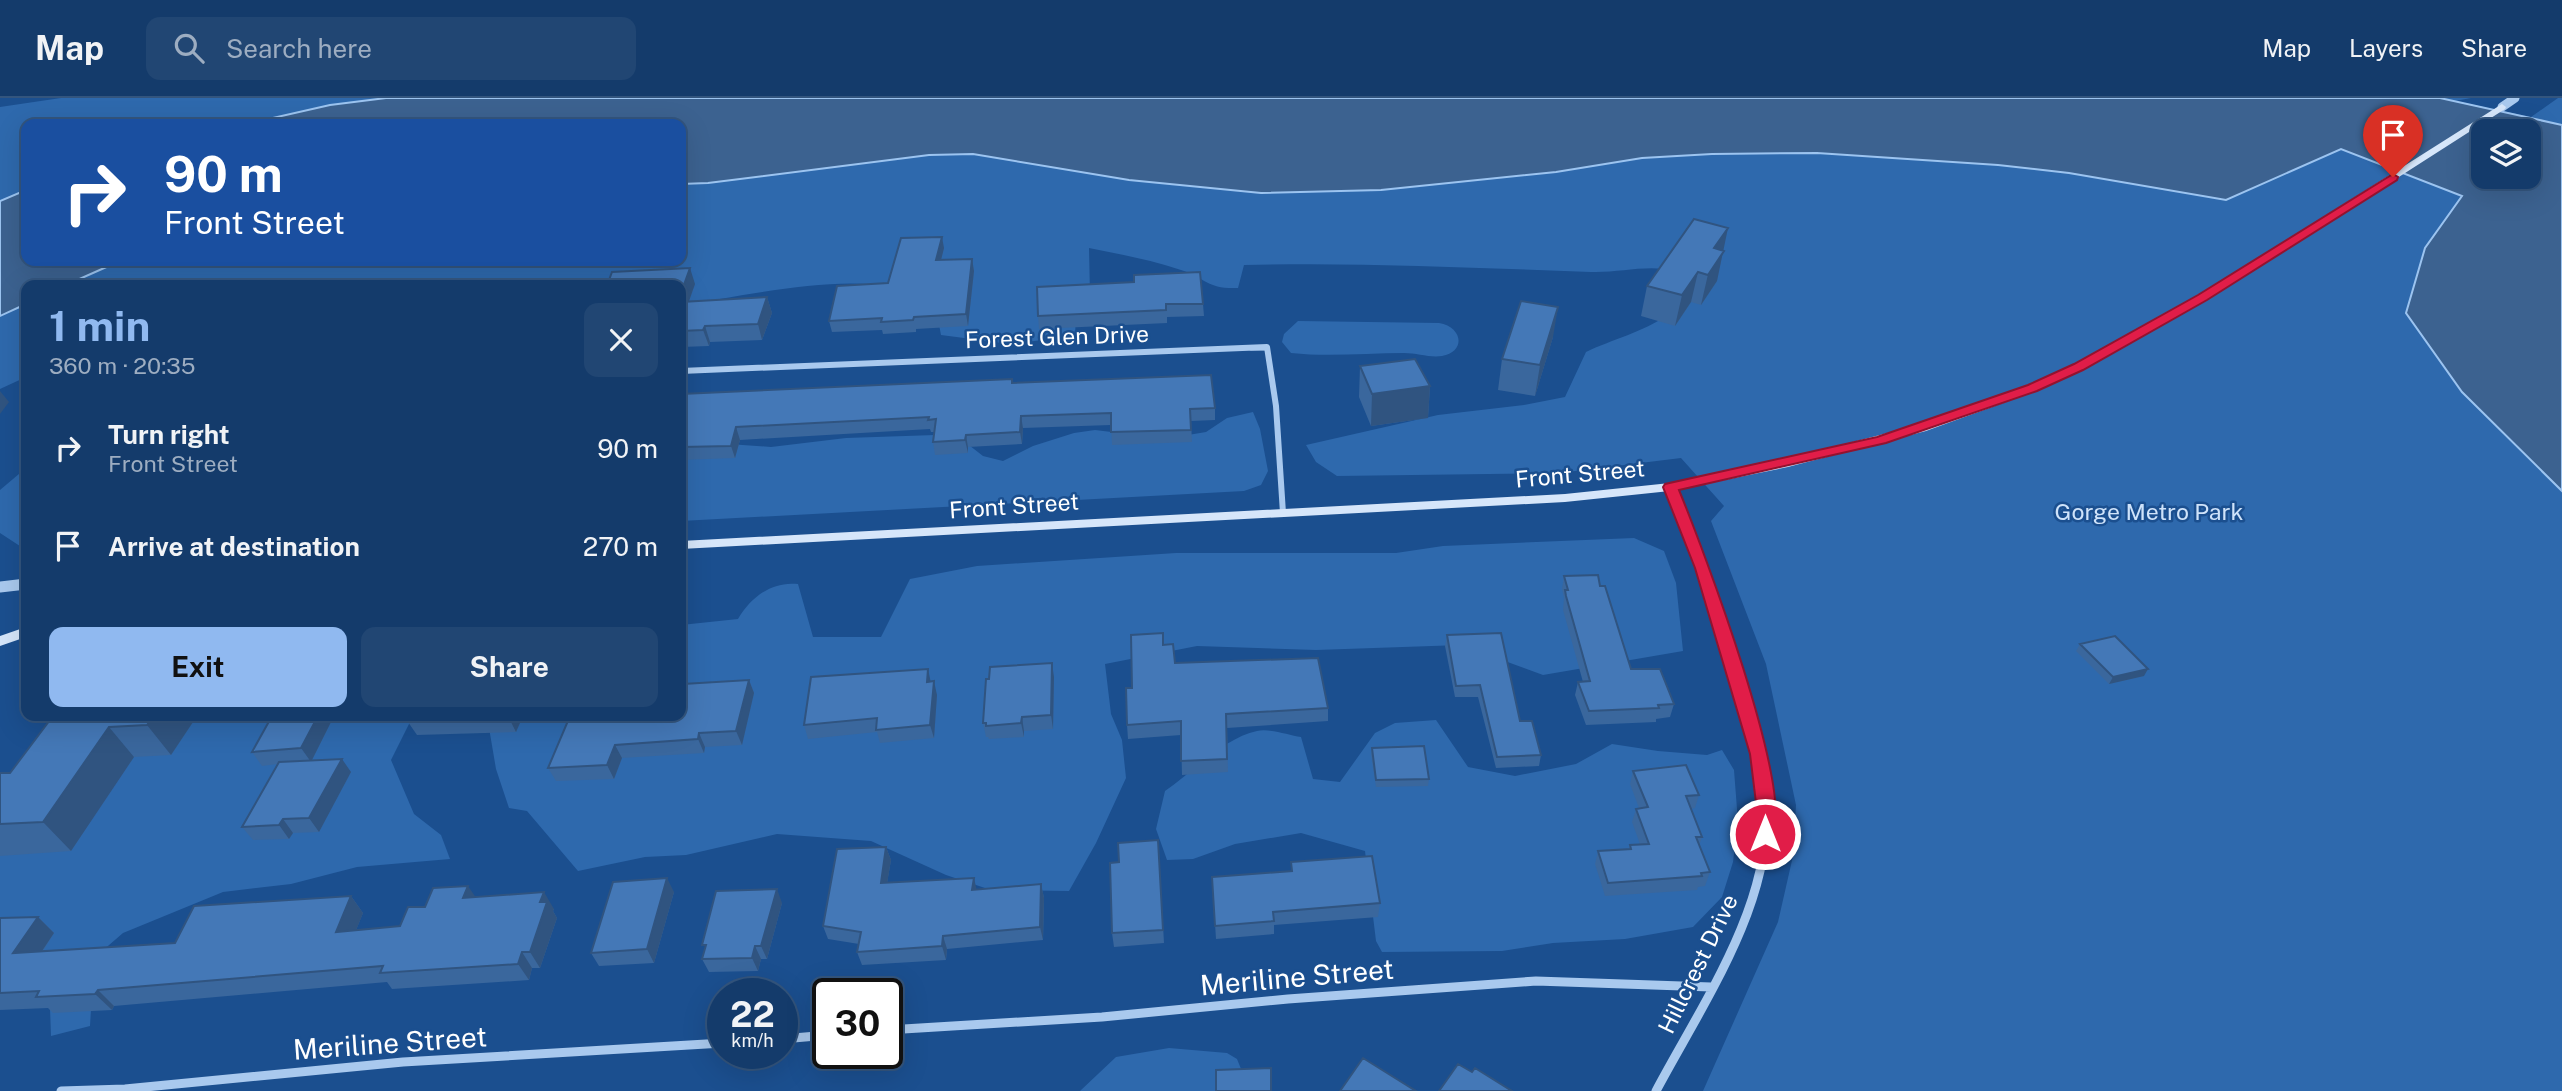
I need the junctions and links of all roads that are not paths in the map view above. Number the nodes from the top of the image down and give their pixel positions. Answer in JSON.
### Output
{"nodes":[{"id":1,"x":2515,"y":98,"type":"edge"},
{"id":2,"x":2502,"y":107,"type":"joint"},
{"id":3,"x":686,"y":371,"type":"edge"},
{"id":4,"x":1670,"y":487,"type":"junction"},
{"id":5,"x":1283,"y":513,"type":"junction"},
{"id":6,"x":686,"y":545,"type":"edge"},
{"id":7,"x":21,"y":584,"type":"edge"},
{"id":8,"x":0,"y":586,"type":"edge"},
{"id":9,"x":21,"y":634,"type":"edge"},
{"id":10,"x":0,"y":641,"type":"edge"},
{"id":11,"x":1711,"y":987,"type":"junction"},
{"id":12,"x":903,"y":1029,"type":"edge"},
{"id":13,"x":707,"y":1044,"type":"edge"},
{"id":14,"x":126,"y":1090,"type":"edge"},
{"id":15,"x":61,"y":1091,"type":"edge"},
{"id":16,"x":1656,"y":1091,"type":"edge"}],
"edges":[{"from":1,"to":2,"type":"street","name":"Front Street"},
{"from":2,"to":4,"type":"main road","name":"Front Street"},
{"from":3,"to":5,"type":"street","name":"Forest Glen Drive"},
{"from":4,"to":5,"type":"main road","name":"Front Street"},
{"from":4,"to":11,"type":"street","name":"Hillcrest Drive"},
{"from":5,"to":6,"type":"main road","name":"Front Street"},
{"from":7,"to":8,"type":"street"},
{"from":9,"to":10,"type":"main road"},
{"from":11,"to":12,"type":"street","name":"Meriline Street"},
{"from":11,"to":16,"type":"street","name":"Hillcrest Drive"},
{"from":13,"to":14,"type":"street","name":"Meriline Street"},
{"from":14,"to":15,"type":"street","name":"Meriline Street"}]}
